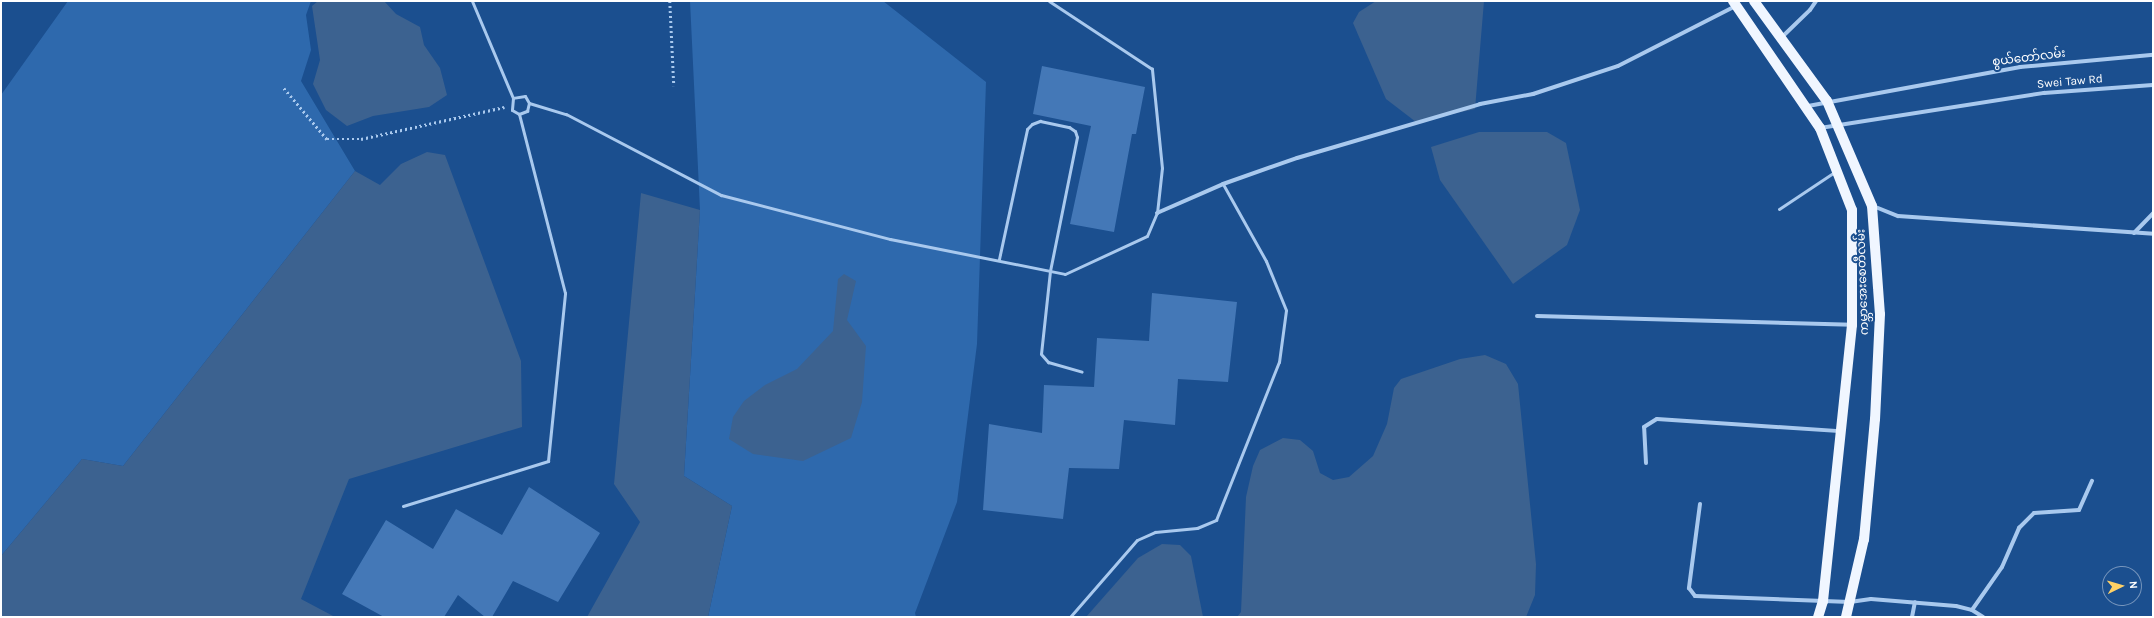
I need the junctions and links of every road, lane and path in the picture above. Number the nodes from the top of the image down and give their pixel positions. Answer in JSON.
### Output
{"nodes":[{"id":1,"x":472,"y":1,"type":"edge"},
{"id":2,"x":670,"y":1,"type":"edge"},
{"id":3,"x":1049,"y":1,"type":"edge"},
{"id":4,"x":1754,"y":1,"type":"edge"},
{"id":5,"x":1816,"y":1,"type":"edge"},
{"id":6,"x":1734,"y":3,"type":"edge"},
{"id":7,"x":1781,"y":37,"type":"junction"},
{"id":8,"x":2153,"y":55,"type":"edge"},
{"id":9,"x":2153,"y":85,"type":"edge"},
{"id":10,"x":674,"y":86,"type":"dead end"},
{"id":11,"x":284,"y":88,"type":"dead end"},
{"id":12,"x":513,"y":98,"type":"junction"},
{"id":13,"x":1827,"y":101,"type":"junction"},
{"id":14,"x":530,"y":103,"type":"junction"},
{"id":15,"x":510,"y":106,"type":"junction"},
{"id":16,"x":1808,"y":106,"type":"junction"},
{"id":17,"x":519,"y":114,"type":"junction"},
{"id":18,"x":1839,"y":124,"type":"junction"},
{"id":19,"x":1820,"y":128,"type":"junction"},
{"id":20,"x":1837,"y":170,"type":"junction"},
{"id":21,"x":1223,"y":184,"type":"junction"},
{"id":22,"x":1872,"y":206,"type":"junction"},
{"id":23,"x":1779,"y":209,"type":"dead end"},
{"id":24,"x":1157,"y":213,"type":"junction"},
{"id":25,"x":2153,"y":213,"type":"edge"},
{"id":26,"x":2134,"y":233,"type":"junction"},
{"id":27,"x":2153,"y":234,"type":"edge"},
{"id":28,"x":999,"y":259,"type":"junction"},
{"id":29,"x":1050,"y":271,"type":"junction"},
{"id":30,"x":1537,"y":316,"type":"dead end"},
{"id":31,"x":1852,"y":325,"type":"junction"},
{"id":32,"x":1082,"y":372,"type":"dead end"},
{"id":33,"x":1842,"y":431,"type":"junction"},
{"id":34,"x":1646,"y":463,"type":"dead end"},
{"id":35,"x":2092,"y":481,"type":"dead end"},
{"id":36,"x":1700,"y":504,"type":"dead end"},
{"id":37,"x":403,"y":506,"type":"dead end"},
{"id":38,"x":1823,"y":601,"type":"junction"},
{"id":39,"x":1850,"y":602,"type":"junction"},
{"id":40,"x":1915,"y":602,"type":"junction"},
{"id":41,"x":1972,"y":610,"type":"junction"},
{"id":42,"x":1070,"y":617,"type":"edge"},
{"id":43,"x":1818,"y":617,"type":"edge"},
{"id":44,"x":1846,"y":617,"type":"edge"},
{"id":45,"x":1912,"y":617,"type":"edge"},
{"id":46,"x":1983,"y":617,"type":"edge"}],
"edges":[{"from":1,"to":12,"type":"lane"},
{"from":2,"to":10,"type":"path"},
{"from":3,"to":24,"type":"lane"},
{"from":4,"to":7,"type":"main road","name":"ကမ္ဘာအေးစေတီလမ်း"},
{"from":5,"to":7,"type":"street"},
{"from":6,"to":16,"type":"main road","name":"ကမ္ဘာအေးစေတီလမ်း"},
{"from":6,"to":21,"type":"street"},
{"from":7,"to":13,"type":"main road","name":"ကမ္ဘာအေးစေတီလမ်း"},
{"from":8,"to":13,"type":"street","name":"စွယ်တော်လမ်း"},
{"from":9,"to":18,"type":"street","name":"Swei Taw Rd"},
{"from":11,"to":15,"type":"path"},
{"from":12,"to":14,"type":"lane"},
{"from":12,"to":15,"type":"lane"},
{"from":13,"to":16,"type":"street","name":"စွယ်တော်လမ်း"},
{"from":13,"to":18,"type":"main road","name":"ကမ္ဘာအေးစေတီလမ်း"},
{"from":14,"to":17,"type":"lane"},
{"from":14,"to":28,"type":"lane"},
{"from":15,"to":17,"type":"lane"},
{"from":16,"to":19,"type":"main road","name":"ကမ္ဘာအေးစေတီလမ်း"},
{"from":17,"to":37,"type":"lane"},
{"from":18,"to":19,"type":"street","name":"Swei Taw Rd"},
{"from":18,"to":22,"type":"main road","name":"ကမ္ဘာအေးစေတီလမ်း"},
{"from":19,"to":20,"type":"main road","name":"ကမ္ဘာအေးစေတီလမ်း"},
{"from":20,"to":23,"type":"lane"},
{"from":20,"to":31,"type":"main road","name":"ကမ္ဘာအေးစေတီလမ်း"},
{"from":21,"to":24,"type":"street"},
{"from":21,"to":42,"type":"lane"},
{"from":22,"to":26,"type":"street"},
{"from":22,"to":39,"type":"main road","name":"ကမ္ဘာအေးစေတီလမ်း"},
{"from":24,"to":29,"type":"lane"},
{"from":25,"to":26,"type":"street"},
{"from":26,"to":27,"type":"street"},
{"from":28,"to":29,"type":"lane"},
{"from":28,"to":29,"type":"lane"},
{"from":29,"to":32,"type":"lane"},
{"from":30,"to":31,"type":"street"},
{"from":31,"to":33,"type":"main road","name":"ကမ္ဘာအေးစေတီလမ်း"},
{"from":33,"to":34,"type":"street"},
{"from":33,"to":38,"type":"main road","name":"ကမ္ဘာအေးစေတီလမ်း"},
{"from":35,"to":41,"type":"street"},
{"from":36,"to":38,"type":"street"},
{"from":38,"to":39,"type":"street"},
{"from":38,"to":43,"type":"main road","name":"ကမ္ဘာအေးစေတီလမ်း"},
{"from":39,"to":40,"type":"street"},
{"from":39,"to":44,"type":"main road","name":"ကမ္ဘာအေးစေတီလမ်း"},
{"from":40,"to":41,"type":"street"},
{"from":40,"to":45,"type":"street"},
{"from":41,"to":46,"type":"street"}]}
